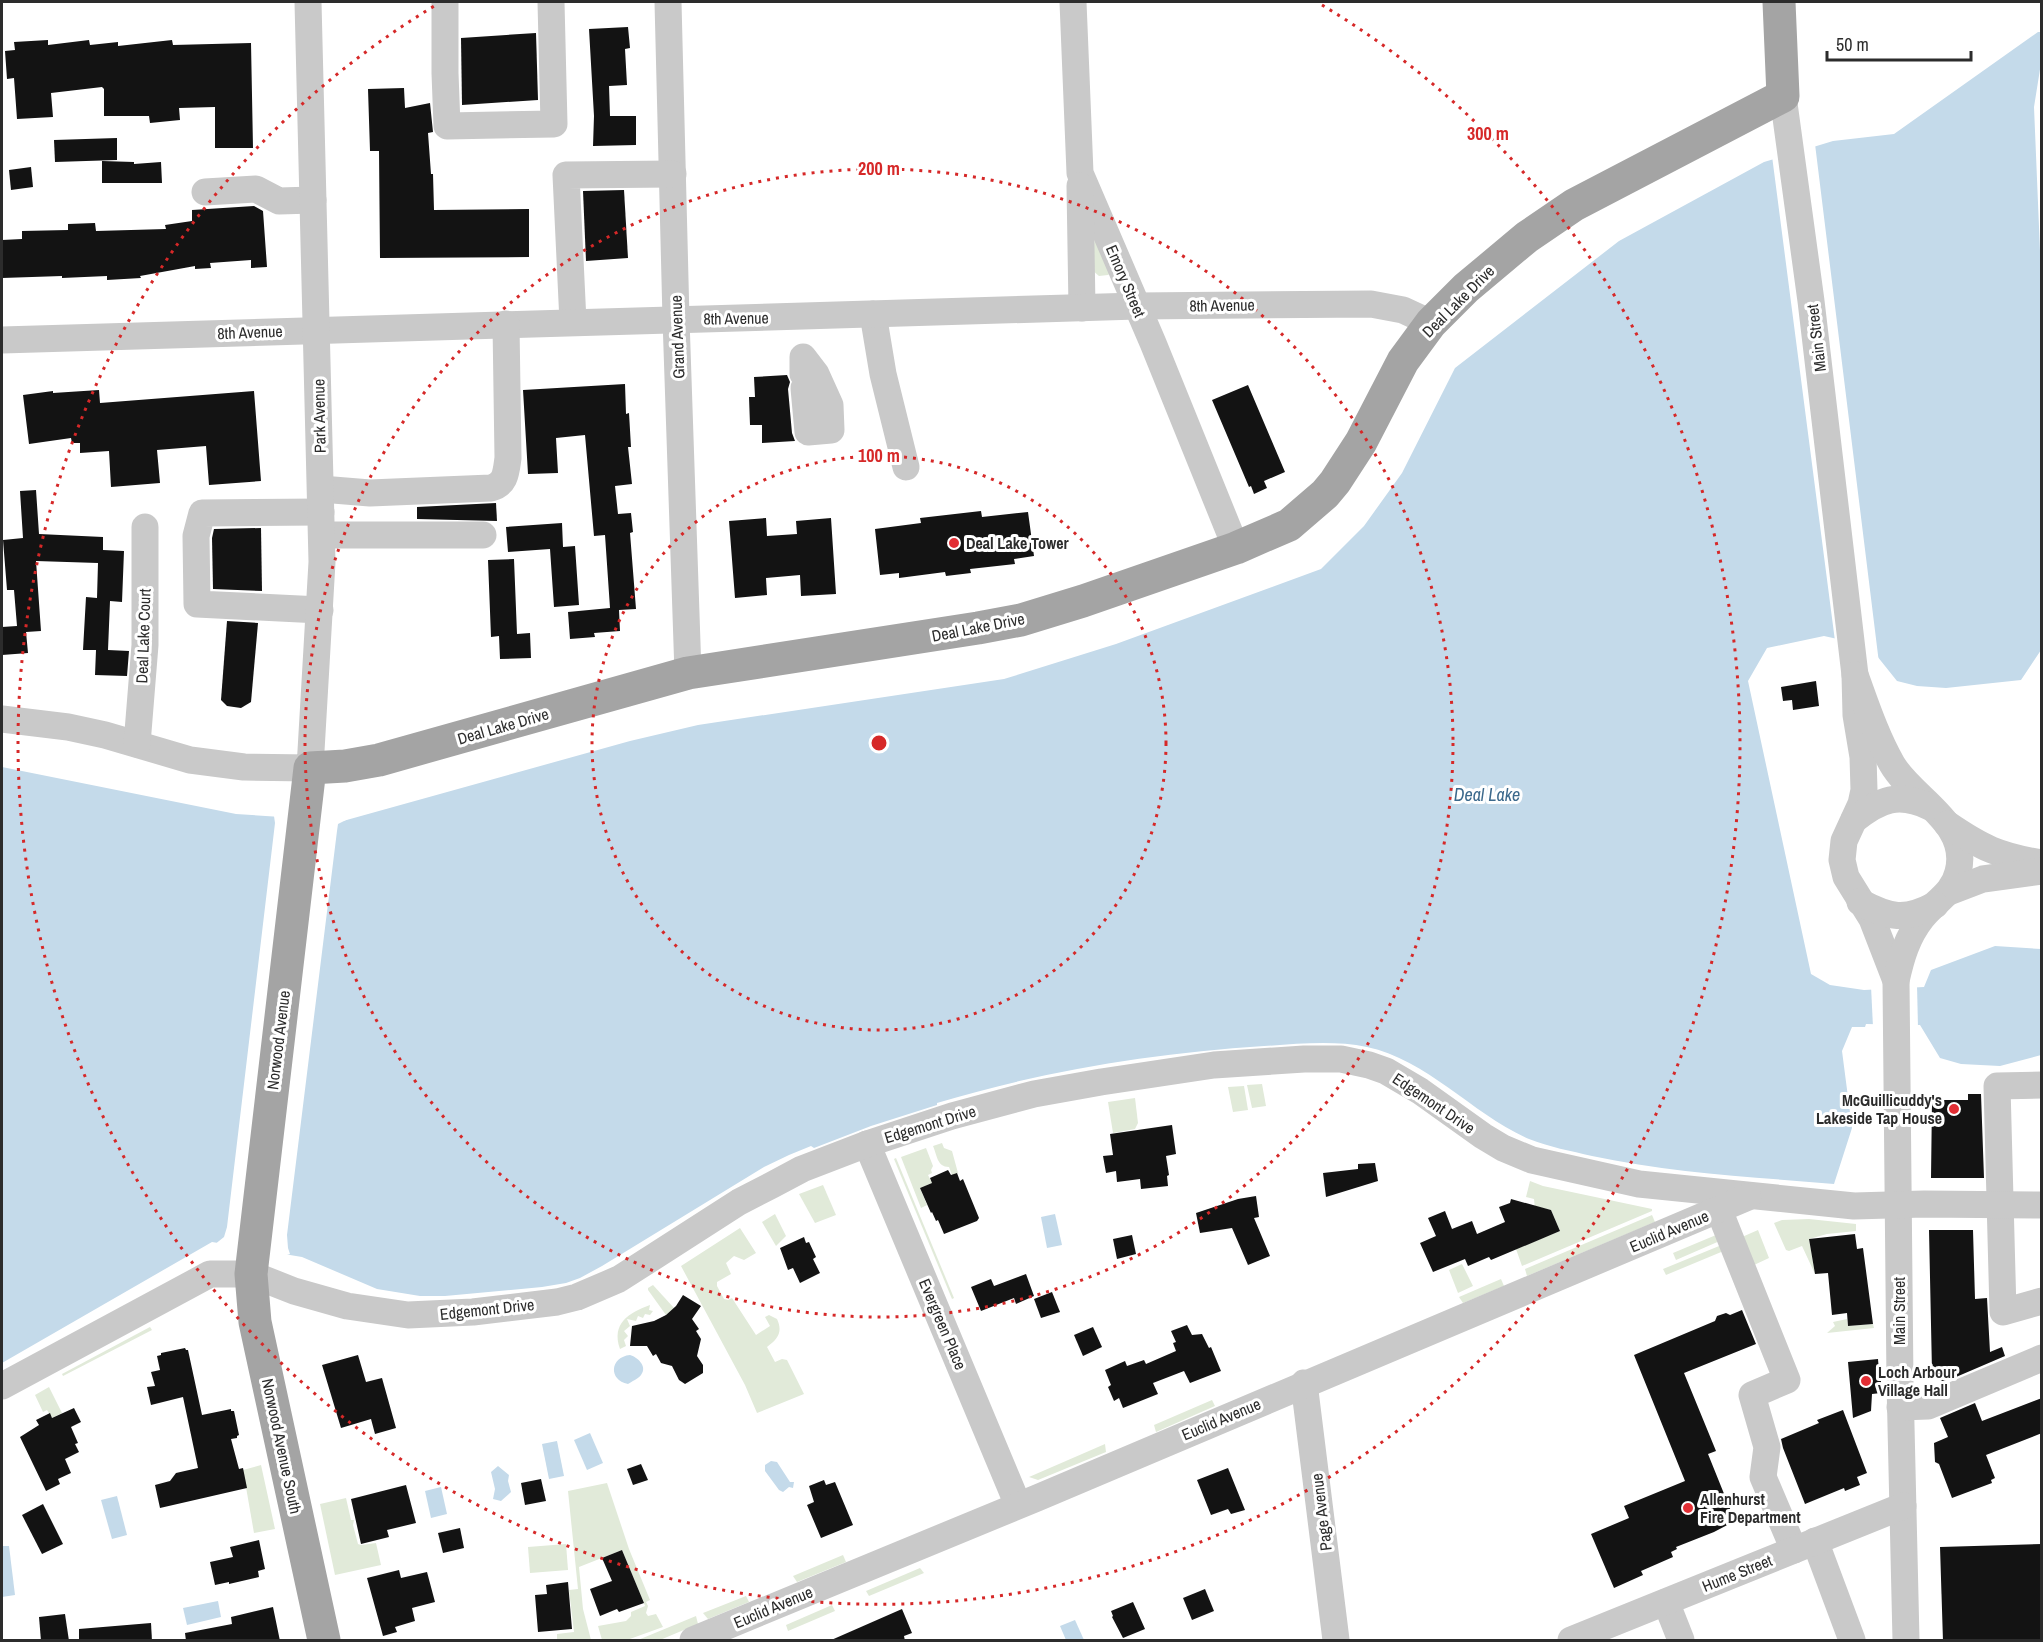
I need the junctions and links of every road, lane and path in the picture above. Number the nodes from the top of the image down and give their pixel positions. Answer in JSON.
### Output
{"nodes":[{"id":1,"x":308,"y":2,"type":"edge"},
{"id":2,"x":445,"y":2,"type":"edge"},
{"id":3,"x":551,"y":2,"type":"edge"},
{"id":4,"x":668,"y":2,"type":"edge"},
{"id":5,"x":1073,"y":2,"type":"edge"},
{"id":6,"x":1779,"y":2,"type":"edge"},
{"id":7,"x":1783,"y":96,"type":"junction"},
{"id":8,"x":1080,"y":173,"type":"junction"},
{"id":9,"x":673,"y":174,"type":"junction"},
{"id":10,"x":205,"y":192,"type":"dead end"},
{"id":11,"x":313,"y":200,"type":"junction"},
{"id":12,"x":1137,"y":306,"type":"junction"},
{"id":13,"x":1082,"y":308,"type":"junction"},
{"id":14,"x":873,"y":314,"type":"junction"},
{"id":15,"x":801,"y":317,"type":"junction"},
{"id":16,"x":676,"y":319,"type":"junction"},
{"id":17,"x":573,"y":322,"type":"junction"},
{"id":18,"x":1431,"y":323,"type":"junction"},
{"id":19,"x":506,"y":324,"type":"junction"},
{"id":20,"x":317,"y":330,"type":"junction"},
{"id":21,"x":2,"y":340,"type":"edge"},
{"id":22,"x":803,"y":373,"type":"dead end"},
{"id":23,"x":906,"y":467,"type":"dead end"},
{"id":24,"x":322,"y":512,"type":"junction"},
{"id":25,"x":146,"y":527,"type":"dead end"},
{"id":26,"x":483,"y":535,"type":"dead end"},
{"id":27,"x":1236,"y":548,"type":"junction"},
{"id":28,"x":320,"y":610,"type":"junction"},
{"id":29,"x":688,"y":673,"type":"junction"},
{"id":30,"x":1855,"y":675,"type":"junction"},
{"id":31,"x":2,"y":719,"type":"edge"},
{"id":32,"x":137,"y":744,"type":"junction"},
{"id":33,"x":310,"y":768,"type":"junction"},
{"id":34,"x":1940,"y":817,"type":"junction"},
{"id":35,"x":1854,"y":820,"type":"junction"},
{"id":36,"x":304,"y":830,"type":"joint"},
{"id":37,"x":2042,"y":863,"type":"edge"},
{"id":38,"x":2042,"y":871,"type":"edge"},
{"id":39,"x":1942,"y":898,"type":"junction"},
{"id":40,"x":1860,"y":902,"type":"junction"},
{"id":41,"x":1896,"y":981,"type":"junction"},
{"id":42,"x":2042,"y":1085,"type":"edge"},
{"id":43,"x":867,"y":1144,"type":"junction"},
{"id":44,"x":1749,"y":1197,"type":"junction"},
{"id":45,"x":1899,"y":1205,"type":"junction"},
{"id":46,"x":1999,"y":1205,"type":"junction"},
{"id":47,"x":2042,"y":1205,"type":"edge"},
{"id":48,"x":1719,"y":1210,"type":"junction"},
{"id":49,"x":252,"y":1262,"type":"junction"},
{"id":50,"x":2042,"y":1301,"type":"edge"},
{"id":51,"x":2042,"y":1358,"type":"edge"},
{"id":52,"x":1304,"y":1383,"type":"junction"},
{"id":53,"x":2,"y":1386,"type":"edge"},
{"id":54,"x":1900,"y":1407,"type":"junction"},
{"id":55,"x":1018,"y":1505,"type":"junction"},
{"id":56,"x":1903,"y":1506,"type":"junction"},
{"id":57,"x":1804,"y":1546,"type":"junction"},
{"id":58,"x":1666,"y":1602,"type":"junction"},
{"id":59,"x":324,"y":1641,"type":"edge"},
{"id":60,"x":693,"y":1641,"type":"edge"},
{"id":61,"x":1336,"y":1641,"type":"edge"},
{"id":62,"x":1571,"y":1641,"type":"edge"},
{"id":63,"x":1681,"y":1641,"type":"edge"},
{"id":64,"x":1852,"y":1641,"type":"edge"},
{"id":65,"x":1906,"y":1641,"type":"edge"}],
"edges":[{"from":1,"to":11,"type":"street","name":"Park Avenue"},
{"from":2,"to":3,"type":"street"},
{"from":4,"to":9,"type":"street","name":"Grand Avenue"},
{"from":5,"to":8,"type":"street","name":"Emory Street"},
{"from":6,"to":7,"type":"main road","name":"Main Street"},
{"from":7,"to":18,"type":"main road","name":"Deal Lake Drive"},
{"from":7,"to":30,"type":"street","name":"Main Street"},
{"from":8,"to":12,"type":"street","name":"Emory Street"},
{"from":8,"to":13,"type":"street"},
{"from":9,"to":16,"type":"street","name":"Grand Avenue"},
{"from":9,"to":17,"type":"street"},
{"from":10,"to":11,"type":"street"},
{"from":11,"to":20,"type":"street","name":"Park Avenue"},
{"from":12,"to":13,"type":"street","name":"8th Avenue"},
{"from":12,"to":18,"type":"street","name":"8th Avenue"},
{"from":12,"to":27,"type":"street","name":"Emory Street"},
{"from":13,"to":14,"type":"street","name":"8th Avenue"},
{"from":14,"to":15,"type":"street","name":"8th Avenue"},
{"from":14,"to":23,"type":"street"},
{"from":15,"to":16,"type":"street","name":"8th Avenue"},
{"from":15,"to":22,"type":"street"},
{"from":16,"to":17,"type":"street","name":"8th Avenue"},
{"from":16,"to":29,"type":"street","name":"Grand Avenue"},
{"from":17,"to":19,"type":"street","name":"8th Avenue"},
{"from":18,"to":27,"type":"main road","name":"Deal Lake Drive"},
{"from":19,"to":20,"type":"street","name":"8th Avenue"},
{"from":19,"to":24,"type":"street"},
{"from":20,"to":21,"type":"street","name":"8th Avenue"},
{"from":20,"to":24,"type":"street","name":"Park Avenue"},
{"from":24,"to":26,"type":"street"},
{"from":24,"to":28,"type":"street","name":"Park Avenue"},
{"from":24,"to":28,"type":"street"},
{"from":25,"to":32,"type":"street","name":"Deal Lake Court"},
{"from":27,"to":29,"type":"main road","name":"Deal Lake Drive"},
{"from":28,"to":33,"type":"street","name":"Park Avenue"},
{"from":29,"to":33,"type":"main road","name":"Deal Lake Drive"},
{"from":30,"to":34,"type":"street","name":"Main Street"},
{"from":30,"to":35,"type":"street","name":"Main Street"},
{"from":31,"to":32,"type":"street","name":"Deal Lake Drive"},
{"from":32,"to":33,"type":"street","name":"Deal Lake Drive"},
{"from":33,"to":36,"type":"main road","name":"Park Avenue"},
{"from":34,"to":35,"type":"street"},
{"from":34,"to":37,"type":"street"},
{"from":34,"to":39,"type":"street","name":"Main Street"},
{"from":35,"to":40,"type":"street","name":"Main Street"},
{"from":36,"to":49,"type":"main road","name":"Norwood Avenue"},
{"from":38,"to":39,"type":"street"},
{"from":39,"to":40,"type":"street"},
{"from":39,"to":41,"type":"street","name":"Main Street"},
{"from":40,"to":41,"type":"street","name":"Main Street"},
{"from":41,"to":45,"type":"street","name":"Main Street"},
{"from":42,"to":46,"type":"street"},
{"from":43,"to":44,"type":"street","name":"Edgemont Drive"},
{"from":43,"to":49,"type":"street","name":"Edgemont Drive"},
{"from":43,"to":55,"type":"street","name":"Evergreen Place"},
{"from":44,"to":45,"type":"street","name":"Edgemont Drive"},
{"from":44,"to":48,"type":"street","name":"Euclid Avenue"},
{"from":45,"to":46,"type":"street","name":"Edgemont Drive"},
{"from":45,"to":54,"type":"street","name":"Main Street"},
{"from":46,"to":47,"type":"street","name":"Edgemont Drive"},
{"from":46,"to":50,"type":"street"},
{"from":48,"to":52,"type":"street","name":"Euclid Avenue"},
{"from":48,"to":57,"type":"street"},
{"from":49,"to":53,"type":"street","name":"Edgemont Drive"},
{"from":49,"to":59,"type":"main road","name":"Norwood Avenue South"},
{"from":51,"to":54,"type":"street"},
{"from":52,"to":55,"type":"street","name":"Euclid Avenue"},
{"from":52,"to":61,"type":"street","name":"Page Avenue"},
{"from":54,"to":56,"type":"street","name":"Main Street"},
{"from":55,"to":60,"type":"street","name":"Euclid Avenue"},
{"from":56,"to":57,"type":"street","name":"Hume Street"},
{"from":56,"to":65,"type":"street","name":"Main Street"},
{"from":57,"to":58,"type":"street","name":"Hume Street"},
{"from":57,"to":64,"type":"street"},
{"from":58,"to":62,"type":"street","name":"Hume Street"},
{"from":58,"to":63,"type":"street"}]}
